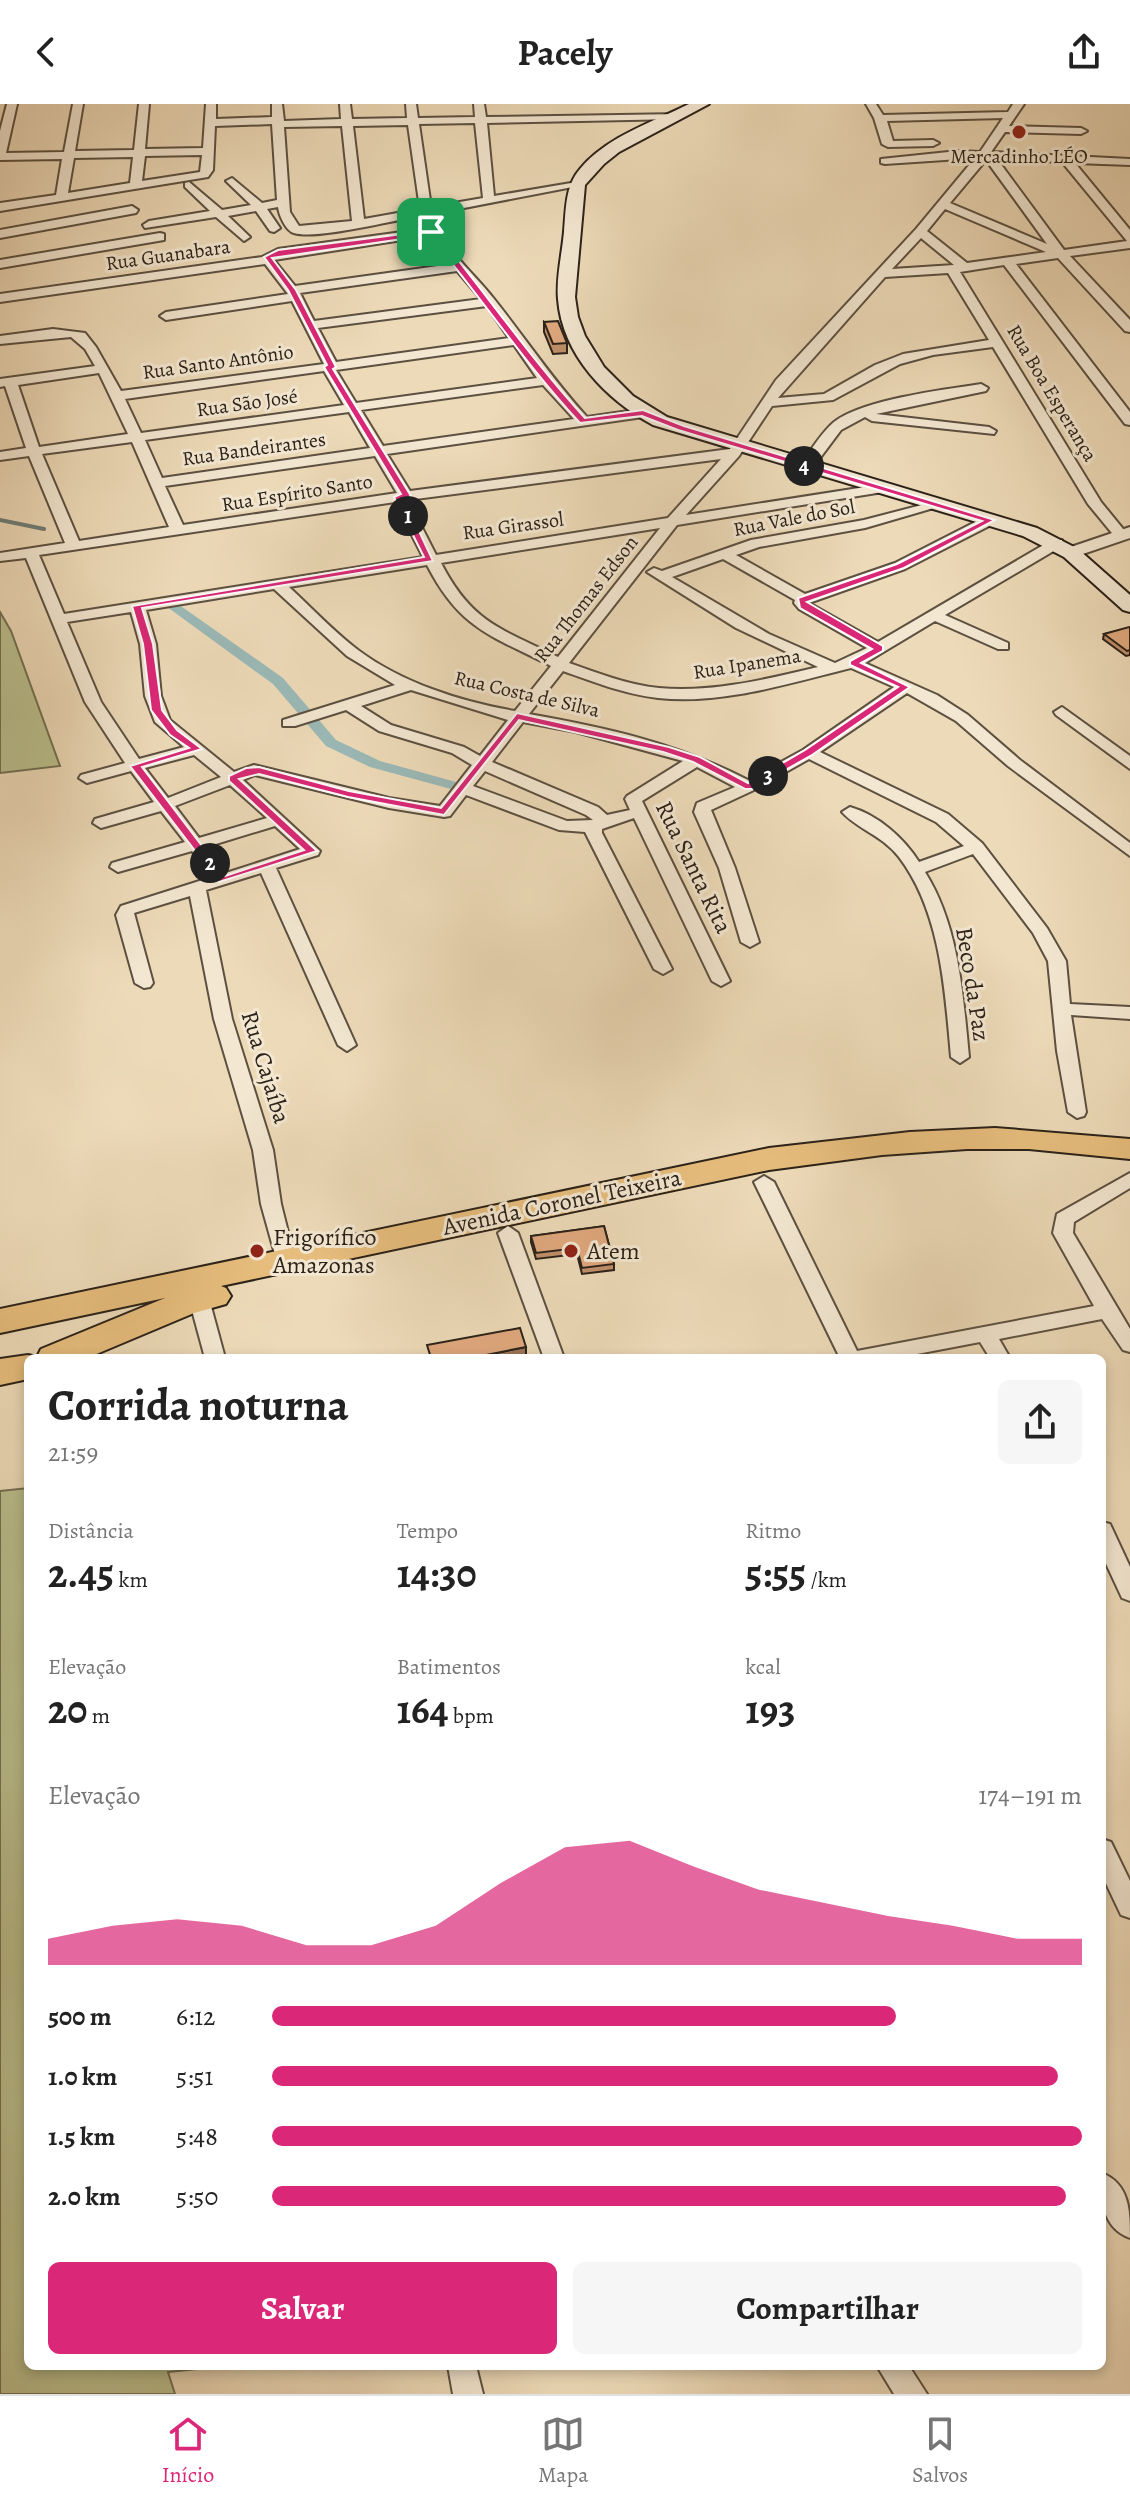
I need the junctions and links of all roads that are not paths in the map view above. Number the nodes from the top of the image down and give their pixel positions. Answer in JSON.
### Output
{"nodes":[{"id":1,"x":12,"y":104,"type":"edge"},
{"id":2,"x":78,"y":104,"type":"edge"},
{"id":3,"x":144,"y":104,"type":"edge"},
{"id":4,"x":211,"y":104,"type":"edge"},
{"id":5,"x":277,"y":104,"type":"edge"},
{"id":6,"x":345,"y":104,"type":"edge"},
{"id":7,"x":411,"y":104,"type":"edge"},
{"id":8,"x":479,"y":104,"type":"edge"},
{"id":9,"x":545,"y":104,"type":"edge"},
{"id":10,"x":611,"y":104,"type":"edge"},
{"id":11,"x":701,"y":104,"type":"edge"},
{"id":12,"x":871,"y":104,"type":"edge"},
{"id":13,"x":1019,"y":104,"type":"edge"},
{"id":14,"x":679,"y":112,"type":"edge"},
{"id":15,"x":1010,"y":115,"type":"junction"},
{"id":16,"x":614,"y":117,"type":"junction"},
{"id":17,"x":547,"y":118,"type":"junction"},
{"id":18,"x":880,"y":118,"type":"junction"},
{"id":19,"x":480,"y":121,"type":"junction"},
{"id":20,"x":276,"y":122,"type":"junction"},
{"id":21,"x":412,"y":122,"type":"junction"},
{"id":22,"x":209,"y":123,"type":"junction"},
{"id":23,"x":345,"y":123,"type":"junction"},
{"id":24,"x":1002,"y":129,"type":"junction"},
{"id":25,"x":1081,"y":131,"type":"dead end"},
{"id":26,"x":993,"y":141,"type":"junction"},
{"id":27,"x":207,"y":151,"type":"junction"},
{"id":28,"x":138,"y":153,"type":"junction"},
{"id":29,"x":67,"y":155,"type":"junction"},
{"id":30,"x":0,"y":156,"type":"edge"},
{"id":31,"x":986,"y":157,"type":"junction"},
{"id":32,"x":885,"y":161,"type":"dead end"},
{"id":33,"x":1067,"y":161,"type":"junction"},
{"id":34,"x":1130,"y":162,"type":"edge"},
{"id":35,"x":194,"y":181,"type":"junction"},
{"id":36,"x":232,"y":181,"type":"dead end"},
{"id":37,"x":136,"y":185,"type":"junction"},
{"id":38,"x":577,"y":185,"type":"junction"},
{"id":39,"x":61,"y":198,"type":"junction"},
{"id":40,"x":122,"y":198,"type":"dead end"},
{"id":41,"x":489,"y":200,"type":"junction"},
{"id":42,"x":283,"y":203,"type":"junction"},
{"id":43,"x":943,"y":204,"type":"junction"},
{"id":44,"x":259,"y":206,"type":"junction"},
{"id":45,"x":0,"y":207,"type":"edge"},
{"id":46,"x":132,"y":210,"type":"junction"},
{"id":47,"x":426,"y":211,"type":"junction"},
{"id":48,"x":220,"y":212,"type":"junction"},
{"id":49,"x":358,"y":222,"type":"junction"},
{"id":50,"x":149,"y":225,"type":"junction"},
{"id":51,"x":274,"y":228,"type":"dead end"},
{"id":52,"x":431,"y":232,"type":"junction"},
{"id":53,"x":920,"y":232,"type":"junction"},
{"id":54,"x":0,"y":234,"type":"edge"},
{"id":55,"x":244,"y":237,"type":"dead end"},
{"id":56,"x":1130,"y":241,"type":"edge"},
{"id":57,"x":0,"y":242,"type":"edge"},
{"id":58,"x":1061,"y":254,"type":"junction"},
{"id":59,"x":268,"y":260,"type":"junction"},
{"id":60,"x":17,"y":261,"type":"junction"},
{"id":61,"x":1008,"y":262,"type":"junction"},
{"id":62,"x":0,"y":264,"type":"edge"},
{"id":63,"x":459,"y":267,"type":"junction"},
{"id":64,"x":959,"y":269,"type":"junction"},
{"id":65,"x":879,"y":274,"type":"junction"},
{"id":66,"x":294,"y":293,"type":"junction"},
{"id":67,"x":0,"y":298,"type":"edge"},
{"id":68,"x":490,"y":302,"type":"junction"},
{"id":69,"x":166,"y":316,"type":"dead end"},
{"id":70,"x":312,"y":325,"type":"junction"},
{"id":71,"x":1130,"y":328,"type":"edge"},
{"id":72,"x":0,"y":340,"type":"edge"},
{"id":73,"x":516,"y":341,"type":"junction"},
{"id":74,"x":998,"y":343,"type":"junction"},
{"id":75,"x":330,"y":367,"type":"junction"},
{"id":76,"x":103,"y":369,"type":"junction"},
{"id":77,"x":546,"y":381,"type":"junction"},
{"id":78,"x":5,"y":382,"type":"edge"},
{"id":79,"x":981,"y":388,"type":"dead end"},
{"id":80,"x":116,"y":396,"type":"junction"},
{"id":81,"x":770,"y":402,"type":"junction"},
{"id":82,"x":352,"y":408,"type":"junction"},
{"id":83,"x":643,"y":413,"type":"junction"},
{"id":84,"x":860,"y":416,"type":"junction"},
{"id":85,"x":583,"y":421,"type":"junction"},
{"id":86,"x":1130,"y":421,"type":"edge"},
{"id":87,"x":989,"y":431,"type":"dead end"},
{"id":88,"x":136,"y":439,"type":"junction"},
{"id":89,"x":737,"y":450,"type":"junction"},
{"id":90,"x":381,"y":451,"type":"junction"},
{"id":91,"x":34,"y":452,"type":"junction"},
{"id":92,"x":0,"y":456,"type":"edge"},
{"id":93,"x":806,"y":467,"type":"junction"},
{"id":94,"x":155,"y":483,"type":"junction"},
{"id":95,"x":878,"y":489,"type":"junction"},
{"id":96,"x":403,"y":497,"type":"junction"},
{"id":97,"x":937,"y":505,"type":"junction"},
{"id":98,"x":990,"y":520,"type":"junction"},
{"id":99,"x":671,"y":523,"type":"junction"},
{"id":100,"x":178,"y":531,"type":"junction"},
{"id":101,"x":1125,"y":534,"type":"edge"},
{"id":102,"x":74,"y":547,"type":"junction"},
{"id":103,"x":1064,"y":548,"type":"junction"},
{"id":104,"x":31,"y":553,"type":"junction"},
{"id":105,"x":723,"y":553,"type":"junction"},
{"id":106,"x":0,"y":557,"type":"edge"},
{"id":107,"x":430,"y":559,"type":"junction"},
{"id":108,"x":640,"y":563,"type":"junction"},
{"id":109,"x":660,"y":576,"type":"junction"},
{"id":110,"x":277,"y":584,"type":"junction"},
{"id":111,"x":804,"y":599,"type":"junction"},
{"id":112,"x":137,"y":606,"type":"junction"},
{"id":113,"x":1130,"y":606,"type":"edge"},
{"id":114,"x":935,"y":616,"type":"junction"},
{"id":115,"x":59,"y":619,"type":"junction"},
{"id":116,"x":1003,"y":646,"type":"dead end"},
{"id":117,"x":880,"y":649,"type":"junction"},
{"id":118,"x":853,"y":663,"type":"junction"},
{"id":119,"x":561,"y":665,"type":"junction"},
{"id":120,"x":835,"y":668,"type":"junction"},
{"id":121,"x":409,"y":686,"type":"junction"},
{"id":122,"x":905,"y":687,"type":"junction"},
{"id":123,"x":347,"y":704,"type":"junction"},
{"id":124,"x":1062,"y":712,"type":"dead end"},
{"id":125,"x":517,"y":716,"type":"junction"},
{"id":126,"x":289,"y":723,"type":"dead end"},
{"id":127,"x":197,"y":749,"type":"junction"},
{"id":128,"x":809,"y":753,"type":"junction"},
{"id":129,"x":696,"y":760,"type":"junction"},
{"id":130,"x":480,"y":763,"type":"junction"},
{"id":131,"x":1130,"y":764,"type":"edge"},
{"id":132,"x":135,"y":766,"type":"junction"},
{"id":133,"x":239,"y":775,"type":"junction"},
{"id":134,"x":87,"y":778,"type":"dead end"},
{"id":135,"x":748,"y":787,"type":"junction"},
{"id":136,"x":462,"y":788,"type":"junction"},
{"id":137,"x":166,"y":804,"type":"junction"},
{"id":138,"x":640,"y":812,"type":"junction"},
{"id":139,"x":850,"y":812,"type":"dead end"},
{"id":140,"x":279,"y":820,"type":"junction"},
{"id":141,"x":101,"y":823,"type":"dead end"},
{"id":142,"x":599,"y":824,"type":"junction"},
{"id":143,"x":196,"y":844,"type":"junction"},
{"id":144,"x":976,"y":847,"type":"junction"},
{"id":145,"x":1130,"y":851,"type":"edge"},
{"id":146,"x":118,"y":867,"type":"dead end"},
{"id":147,"x":267,"y":867,"type":"junction"},
{"id":148,"x":917,"y":869,"type":"junction"},
{"id":149,"x":223,"y":880,"type":"junction"},
{"id":150,"x":197,"y":889,"type":"junction"},
{"id":151,"x":750,"y":942,"type":"dead end"},
{"id":152,"x":663,"y":969,"type":"dead end"},
{"id":153,"x":721,"y":981,"type":"dead end"},
{"id":154,"x":144,"y":983,"type":"dead end"},
{"id":155,"x":1061,"y":1009,"type":"junction"},
{"id":156,"x":1130,"y":1013,"type":"edge"},
{"id":157,"x":347,"y":1045,"type":"dead end"},
{"id":158,"x":960,"y":1057,"type":"dead end"},
{"id":159,"x":1077,"y":1112,"type":"dead end"},
{"id":160,"x":1130,"y":1149,"type":"edge"},
{"id":161,"x":1130,"y":1168,"type":"edge"},
{"id":162,"x":1130,"y":1179,"type":"edge"},
{"id":163,"x":764,"y":1182,"type":"junction"},
{"id":164,"x":508,"y":1233,"type":"junction"},
{"id":165,"x":285,"y":1260,"type":"junction"},
{"id":166,"x":199,"y":1299,"type":"junction"},
{"id":167,"x":1107,"y":1311,"type":"junction"},
{"id":168,"x":6,"y":1320,"type":"edge"},
{"id":169,"x":986,"y":1335,"type":"junction"},
{"id":170,"x":1130,"y":1345,"type":"edge"},
{"id":171,"x":35,"y":1354,"type":"edge"},
{"id":172,"x":64,"y":1354,"type":"edge"},
{"id":173,"x":214,"y":1354,"type":"edge"},
{"id":174,"x":553,"y":1354,"type":"edge"},
{"id":175,"x":848,"y":1354,"type":"edge"},
{"id":176,"x":880,"y":1354,"type":"edge"},
{"id":177,"x":998,"y":1354,"type":"edge"},
{"id":178,"x":24,"y":1368,"type":"edge"},
{"id":179,"x":0,"y":1372,"type":"edge"},
{"id":180,"x":1106,"y":1539,"type":"edge"},
{"id":181,"x":1130,"y":1592,"type":"edge"},
{"id":182,"x":1106,"y":1857,"type":"edge"},
{"id":183,"x":1130,"y":1907,"type":"edge"},
{"id":184,"x":1106,"y":2192,"type":"edge"},
{"id":185,"x":1130,"y":2225,"type":"edge"},
{"id":186,"x":463,"y":2370,"type":"edge"},
{"id":187,"x":894,"y":2370,"type":"edge"},
{"id":188,"x":468,"y":2394,"type":"edge"},
{"id":189,"x":912,"y":2394,"type":"edge"}],
"edges":[{"from":1,"to":30,"type":"street"},
{"from":2,"to":29,"type":"street"},
{"from":3,"to":28,"type":"street"},
{"from":4,"to":22,"type":"street"},
{"from":5,"to":20,"type":"street"},
{"from":6,"to":23,"type":"street"},
{"from":7,"to":21,"type":"street"},
{"from":8,"to":19,"type":"street"},
{"from":9,"to":17,"type":"street"},
{"from":10,"to":16,"type":"street"},
{"from":11,"to":14,"type":"main road"},
{"from":12,"to":18,"type":"street"},
{"from":13,"to":15,"type":"street","name":"Rua Thomas Edson"},
{"from":14,"to":16,"type":"street"},
{"from":14,"to":38,"type":"main road"},
{"from":15,"to":18,"type":"street"},
{"from":15,"to":24,"type":"street","name":"Rua Thomas Edson"},
{"from":16,"to":17,"type":"street"},
{"from":17,"to":19,"type":"street"},
{"from":18,"to":26,"type":"street"},
{"from":19,"to":21,"type":"street"},
{"from":19,"to":41,"type":"street"},
{"from":20,"to":22,"type":"street"},
{"from":20,"to":23,"type":"street"},
{"from":20,"to":42,"type":"street"},
{"from":21,"to":23,"type":"street"},
{"from":21,"to":47,"type":"street"},
{"from":22,"to":27,"type":"street"},
{"from":23,"to":49,"type":"street"},
{"from":24,"to":25,"type":"street"},
{"from":24,"to":26,"type":"street","name":"Rua Thomas Edson"},
{"from":26,"to":31,"type":"street","name":"Rua Thomas Edson"},
{"from":27,"to":28,"type":"street"},
{"from":27,"to":35,"type":"street"},
{"from":28,"to":29,"type":"street"},
{"from":28,"to":37,"type":"street"},
{"from":29,"to":30,"type":"street"},
{"from":29,"to":39,"type":"street"},
{"from":31,"to":32,"type":"street"},
{"from":31,"to":33,"type":"street"},
{"from":31,"to":43,"type":"street","name":"Rua Thomas Edson"},
{"from":31,"to":58,"type":"street"},
{"from":33,"to":34,"type":"street"},
{"from":33,"to":56,"type":"street"},
{"from":35,"to":37,"type":"street"},
{"from":35,"to":48,"type":"street"},
{"from":36,"to":44,"type":"street"},
{"from":37,"to":39,"type":"street"},
{"from":38,"to":41,"type":"street"},
{"from":38,"to":83,"type":"main road"},
{"from":39,"to":45,"type":"street"},
{"from":40,"to":46,"type":"street"},
{"from":41,"to":47,"type":"street"},
{"from":42,"to":44,"type":"street"},
{"from":42,"to":49,"type":"street"},
{"from":43,"to":53,"type":"street","name":"Rua Thomas Edson"},
{"from":43,"to":58,"type":"street"},
{"from":44,"to":48,"type":"street"},
{"from":44,"to":51,"type":"street"},
{"from":46,"to":50,"type":"street"},
{"from":46,"to":54,"type":"street"},
{"from":47,"to":49,"type":"street"},
{"from":47,"to":52,"type":"street"},
{"from":48,"to":50,"type":"street"},
{"from":48,"to":55,"type":"street"},
{"from":50,"to":60,"type":"street"},
{"from":52,"to":59,"type":"street","name":"Rua Guanabara"},
{"from":52,"to":63,"type":"street"},
{"from":53,"to":64,"type":"street","name":"Rua Boa Esperança"},
{"from":53,"to":65,"type":"street","name":"Rua Thomas Edson"},
{"from":56,"to":58,"type":"street"},
{"from":57,"to":60,"type":"street"},
{"from":58,"to":61,"type":"street"},
{"from":58,"to":71,"type":"street"},
{"from":59,"to":66,"type":"street","name":"Rua Ipanema"},
{"from":59,"to":67,"type":"street","name":"Rua Guanabara"},
{"from":60,"to":62,"type":"street"},
{"from":61,"to":64,"type":"street"},
{"from":61,"to":86,"type":"street"},
{"from":63,"to":66,"type":"street"},
{"from":63,"to":68,"type":"street"},
{"from":64,"to":65,"type":"street"},
{"from":64,"to":74,"type":"street","name":"Rua Boa Esperança"},
{"from":65,"to":81,"type":"street","name":"Rua Thomas Edson"},
{"from":66,"to":69,"type":"street"},
{"from":66,"to":70,"type":"street","name":"Rua Ipanema"},
{"from":68,"to":70,"type":"street"},
{"from":68,"to":73,"type":"street"},
{"from":70,"to":75,"type":"street","name":"Rua Ipanema"},
{"from":72,"to":76,"type":"street"},
{"from":73,"to":75,"type":"street","name":"Rua Santo Antônio"},
{"from":73,"to":77,"type":"street"},
{"from":74,"to":81,"type":"street"},
{"from":74,"to":101,"type":"street","name":"Rua Boa Esperança"},
{"from":75,"to":80,"type":"street","name":"Rua Santo Antônio"},
{"from":75,"to":82,"type":"street","name":"Rua Ipanema"},
{"from":76,"to":78,"type":"street"},
{"from":76,"to":80,"type":"street"},
{"from":77,"to":82,"type":"street","name":"Rua São José"},
{"from":77,"to":85,"type":"street"},
{"from":78,"to":91,"type":"street"},
{"from":79,"to":84,"type":"street"},
{"from":80,"to":88,"type":"street"},
{"from":81,"to":89,"type":"street","name":"Rua Thomas Edson"},
{"from":82,"to":88,"type":"street","name":"Rua São José"},
{"from":82,"to":90,"type":"street","name":"Rua Ipanema"},
{"from":83,"to":85,"type":"street","name":"Rua Bandeirantes"},
{"from":83,"to":89,"type":"main road"},
{"from":84,"to":87,"type":"street"},
{"from":84,"to":93,"type":"street"},
{"from":85,"to":90,"type":"street","name":"Rua Bandeirantes"},
{"from":88,"to":91,"type":"street","name":"Rua São José"},
{"from":88,"to":94,"type":"street"},
{"from":89,"to":93,"type":"main road"},
{"from":89,"to":96,"type":"street","name":"Rua Espírito Santo"},
{"from":89,"to":99,"type":"street","name":"Rua Thomas Edson"},
{"from":90,"to":94,"type":"street","name":"Rua Bandeirantes"},
{"from":90,"to":96,"type":"street","name":"Rua Ipanema"},
{"from":91,"to":92,"type":"street","name":"Rua São José"},
{"from":91,"to":102,"type":"street"},
{"from":93,"to":95,"type":"main road"},
{"from":94,"to":100,"type":"street"},
{"from":95,"to":97,"type":"main road"},
{"from":95,"to":99,"type":"street","name":"Rua Girassol"},
{"from":96,"to":100,"type":"street","name":"Rua Espírito Santo"},
{"from":96,"to":107,"type":"street","name":"Rua Ipanema"},
{"from":97,"to":98,"type":"main road"},
{"from":97,"to":105,"type":"street","name":"Rua Vale do Sol"},
{"from":98,"to":103,"type":"main road"},
{"from":98,"to":111,"type":"street"},
{"from":99,"to":107,"type":"street","name":"Rua Girassol"},
{"from":99,"to":108,"type":"street","name":"Rua Thomas Edson"},
{"from":100,"to":102,"type":"street","name":"Rua Espírito Santo"},
{"from":101,"to":103,"type":"street"},
{"from":102,"to":104,"type":"street","name":"Rua Espírito Santo"},
{"from":103,"to":113,"type":"main road"},
{"from":103,"to":114,"type":"street","name":"Rua Ipanema"},
{"from":104,"to":106,"type":"street","name":"Rua Espírito Santo"},
{"from":104,"to":115,"type":"street"},
{"from":105,"to":109,"type":"street","name":"Rua Vale do Sol"},
{"from":105,"to":111,"type":"street"},
{"from":107,"to":110,"type":"street","name":"Rua Girassol"},
{"from":107,"to":119,"type":"street","name":"Rua Ipanema"},
{"from":108,"to":109,"type":"street"},
{"from":108,"to":119,"type":"street","name":"Rua Thomas Edson"},
{"from":109,"to":120,"type":"street"},
{"from":110,"to":112,"type":"street","name":"Rua Girassol"},
{"from":110,"to":121,"type":"street","name":"Rua Costa de Silva"},
{"from":111,"to":117,"type":"street"},
{"from":112,"to":115,"type":"street","name":"Rua Girassol"},
{"from":112,"to":127,"type":"street"},
{"from":114,"to":116,"type":"street"},
{"from":114,"to":117,"type":"street","name":"Rua Ipanema"},
{"from":115,"to":132,"type":"street"},
{"from":117,"to":118,"type":"street","name":"Rua Ipanema"},
{"from":118,"to":120,"type":"street","name":"Rua Ipanema"},
{"from":118,"to":122,"type":"street"},
{"from":119,"to":120,"type":"street","name":"Rua Ipanema"},
{"from":119,"to":125,"type":"street","name":"Rua Thomas Edson"},
{"from":121,"to":123,"type":"street"},
{"from":121,"to":125,"type":"street","name":"Rua Costa de Silva"},
{"from":122,"to":128,"type":"street"},
{"from":122,"to":145,"type":"street"},
{"from":123,"to":126,"type":"street"},
{"from":123,"to":130,"type":"street"},
{"from":124,"to":131,"type":"street"},
{"from":125,"to":129,"type":"street","name":"Rua Costa de Silva"},
{"from":125,"to":130,"type":"street","name":"Rua Thomas Edson"},
{"from":127,"to":132,"type":"street"},
{"from":127,"to":133,"type":"street"},
{"from":128,"to":135,"type":"street"},
{"from":128,"to":144,"type":"street"},
{"from":129,"to":135,"type":"street","name":"Rua Costa de Silva"},
{"from":129,"to":138,"type":"street","name":"Rua Santa Rita"},
{"from":130,"to":136,"type":"street","name":"Rua Thomas Edson"},
{"from":130,"to":142,"type":"street"},
{"from":132,"to":134,"type":"street"},
{"from":132,"to":137,"type":"street"},
{"from":133,"to":136,"type":"street","name":"Rua Thomas Edson"},
{"from":133,"to":137,"type":"street"},
{"from":133,"to":140,"type":"street"},
{"from":135,"to":151,"type":"street"},
{"from":136,"to":142,"type":"street"},
{"from":137,"to":141,"type":"street"},
{"from":137,"to":143,"type":"street"},
{"from":138,"to":142,"type":"street"},
{"from":138,"to":153,"type":"street","name":"Rua Santa Rita"},
{"from":139,"to":148,"type":"street","name":"Beco da Paz"},
{"from":140,"to":143,"type":"street"},
{"from":140,"to":147,"type":"street"},
{"from":142,"to":152,"type":"street"},
{"from":143,"to":146,"type":"street"},
{"from":143,"to":149,"type":"street"},
{"from":144,"to":148,"type":"street"},
{"from":144,"to":155,"type":"street"},
{"from":147,"to":149,"type":"street"},
{"from":147,"to":157,"type":"street"},
{"from":148,"to":158,"type":"street","name":"Beco da Paz"},
{"from":149,"to":150,"type":"street"},
{"from":150,"to":154,"type":"street"},
{"from":150,"to":165,"type":"street","name":"Rua Cajaíba"},
{"from":155,"to":156,"type":"street"},
{"from":155,"to":159,"type":"street"},
{"from":160,"to":165,"type":"highway","name":"Avenida Coronel Teixeira"},
{"from":161,"to":163,"type":"highway","name":"Avenida Coronel Teixeira"},
{"from":162,"to":167,"type":"street"},
{"from":163,"to":164,"type":"highway","name":"Avenida Coronel Teixeira"},
{"from":163,"to":175,"type":"street"},
{"from":164,"to":166,"type":"highway","name":"Avenida Coronel Teixeira"},
{"from":164,"to":174,"type":"street"},
{"from":165,"to":168,"type":"highway","name":"Avenida Coronel Teixeira"},
{"from":166,"to":172,"type":"highway","name":"Avenida Coronel Teixeira"},
{"from":166,"to":173,"type":"street"},
{"from":167,"to":169,"type":"street"},
{"from":167,"to":170,"type":"street"},
{"from":168,"to":171,"type":"highway"},
{"from":169,"to":176,"type":"street"},
{"from":169,"to":177,"type":"street"},
{"from":178,"to":179,"type":"highway"},
{"from":180,"to":181,"type":"street"},
{"from":182,"to":183,"type":"street"},
{"from":184,"to":185,"type":"street"},
{"from":186,"to":188,"type":"street"},
{"from":187,"to":189,"type":"street"}]}
